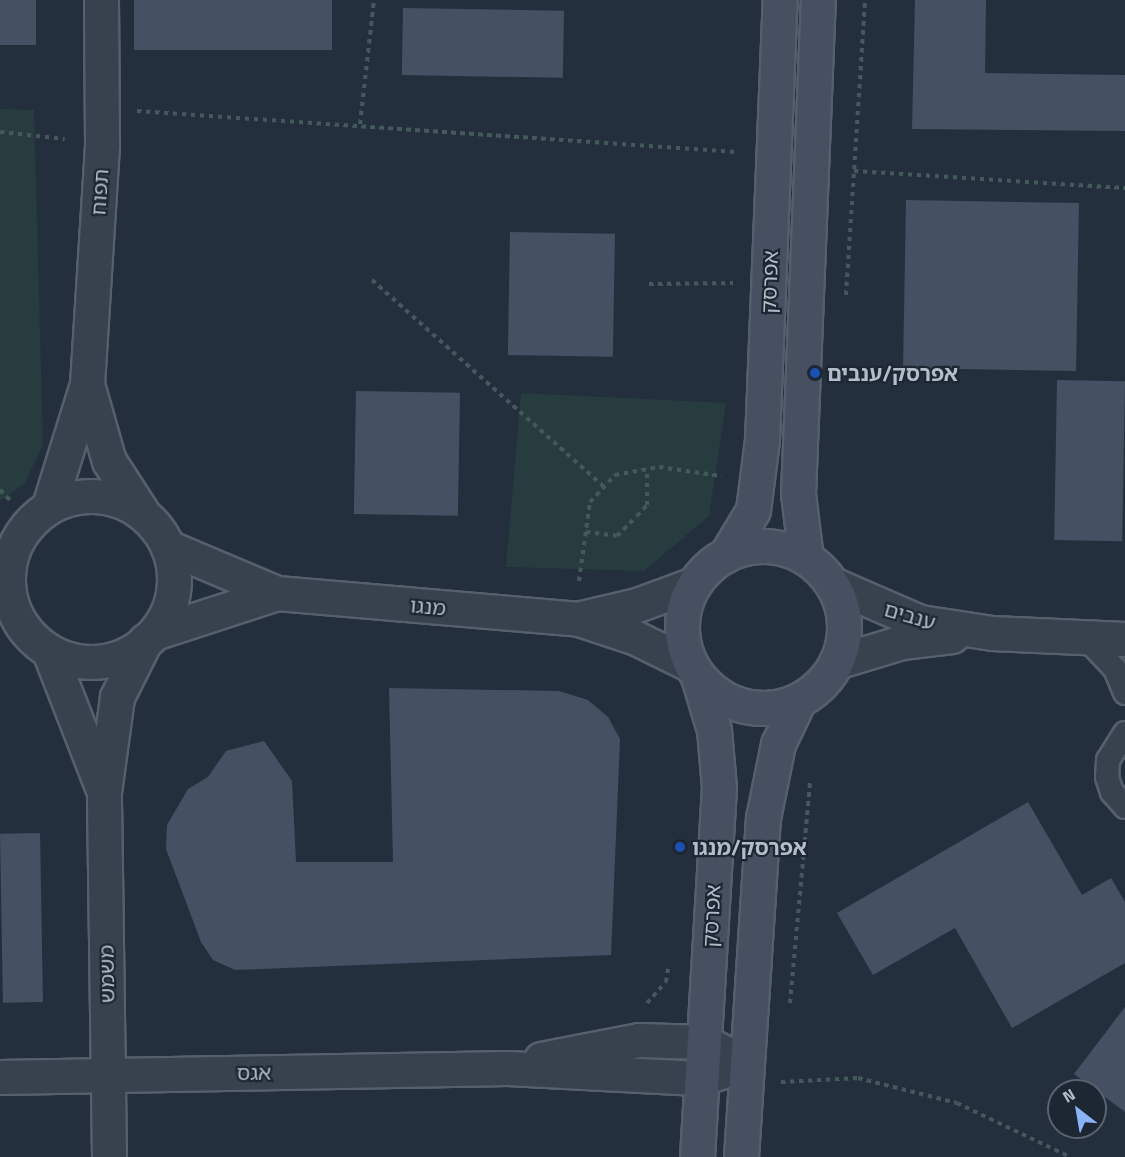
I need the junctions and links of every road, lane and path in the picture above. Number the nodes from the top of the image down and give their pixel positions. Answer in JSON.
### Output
{"nodes":[{"id":1,"x":101,"y":0,"type":"edge"},
{"id":2,"x":374,"y":0,"type":"edge"},
{"id":3,"x":780,"y":0,"type":"edge"},
{"id":4,"x":818,"y":0,"type":"edge"},
{"id":5,"x":865,"y":0,"type":"edge"},
{"id":6,"x":103,"y":109,"type":"junction"},
{"id":7,"x":360,"y":124,"type":"junction"},
{"id":8,"x":0,"y":132,"type":"edge"},
{"id":9,"x":102,"y":143,"type":"junction"},
{"id":10,"x":741,"y":152,"type":"dead end"},
{"id":11,"x":854,"y":171,"type":"junction"},
{"id":12,"x":1125,"y":188,"type":"edge"},
{"id":13,"x":372,"y":280,"type":"dead end"},
{"id":14,"x":737,"y":283,"type":"dead end"},
{"id":15,"x":649,"y":284,"type":"dead end"},
{"id":16,"x":845,"y":299,"type":"dead end"},
{"id":17,"x":87,"y":384,"type":"junction"},
{"id":18,"x":648,"y":469,"type":"junction"},
{"id":19,"x":731,"y":477,"type":"dead end"},
{"id":20,"x":604,"y":487,"type":"junction"},
{"id":21,"x":49,"y":506,"type":"junction"},
{"id":22,"x":142,"y":512,"type":"junction"},
{"id":23,"x":586,"y":532,"type":"junction"},
{"id":24,"x":10,"y":537,"type":"edge"},
{"id":25,"x":168,"y":547,"type":"junction"},
{"id":26,"x":726,"y":555,"type":"junction"},
{"id":27,"x":806,"y":558,"type":"junction"},
{"id":28,"x":694,"y":584,"type":"junction"},
{"id":29,"x":832,"y":584,"type":"junction"},
{"id":30,"x":277,"y":593,"type":"junction"},
{"id":31,"x":5,"y":600,"type":"edge"},
{"id":32,"x":579,"y":603,"type":"junction"},
{"id":33,"x":992,"y":633,"type":"junction"},
{"id":34,"x":150,"y":637,"type":"junction"},
{"id":35,"x":1085,"y":637,"type":"junction"},
{"id":36,"x":1125,"y":639,"type":"edge"},
{"id":37,"x":49,"y":651,"type":"junction"},
{"id":38,"x":836,"y":662,"type":"junction"},
{"id":39,"x":694,"y":671,"type":"junction"},
{"id":40,"x":1125,"y":693,"type":"edge"},
{"id":41,"x":798,"y":700,"type":"junction"},
{"id":42,"x":1125,"y":733,"type":"edge"},
{"id":43,"x":810,"y":780,"type":"dead end"},
{"id":44,"x":104,"y":792,"type":"junction"},
{"id":45,"x":1125,"y":807,"type":"edge"},
{"id":46,"x":671,"y":951,"type":"dead end"},
{"id":47,"x":644,"y":1005,"type":"dead end"},
{"id":48,"x":787,"y":1016,"type":"dead end"},
{"id":49,"x":704,"y":1042,"type":"junction"},
{"id":50,"x":508,"y":1068,"type":"junction"},
{"id":51,"x":758,"y":1073,"type":"junction"},
{"id":52,"x":108,"y":1075,"type":"junction"},
{"id":53,"x":0,"y":1077,"type":"edge"},
{"id":54,"x":702,"y":1078,"type":"junction"},
{"id":55,"x":109,"y":1157,"type":"edge"},
{"id":56,"x":697,"y":1157,"type":"edge"},
{"id":57,"x":741,"y":1157,"type":"edge"},
{"id":58,"x":1070,"y":1157,"type":"edge"}],
"edges":[{"from":1,"to":6,"type":"street","name":"תפוח"},
{"from":2,"to":7,"type":"path"},
{"from":3,"to":26,"type":"street","name":"אפרסק"},
{"from":4,"to":27,"type":"street","name":"אפרסק"},
{"from":5,"to":11,"type":"path"},
{"from":6,"to":7,"type":"path"},
{"from":6,"to":9,"type":"street","name":"תפוח"},
{"from":7,"to":10,"type":"path"},
{"from":8,"to":9,"type":"path"},
{"from":9,"to":17,"type":"street","name":"תפוח"},
{"from":11,"to":12,"type":"path"},
{"from":11,"to":16,"type":"path"},
{"from":13,"to":20,"type":"path"},
{"from":14,"to":15,"type":"path"},
{"from":17,"to":21,"type":"street","name":"תפוח"},
{"from":17,"to":22,"type":"street","name":"תפוח"},
{"from":18,"to":19,"type":"path"},
{"from":18,"to":20,"type":"path"},
{"from":18,"to":23,"type":"path"},
{"from":20,"to":23,"type":"path"},
{"from":21,"to":22,"type":"street"},
{"from":21,"to":24,"type":"street"},
{"from":22,"to":25,"type":"street"},
{"from":23,"to":32,"type":"path"},
{"from":24,"to":31,"type":"street"},
{"from":25,"to":30,"type":"street","name":"מנגו"},
{"from":25,"to":34,"type":"street"},
{"from":26,"to":27,"type":"street"},
{"from":26,"to":28,"type":"street"},
{"from":27,"to":29,"type":"street"},
{"from":28,"to":32,"type":"street","name":"מנגו"},
{"from":28,"to":39,"type":"street"},
{"from":29,"to":33,"type":"street","name":"ענבים"},
{"from":29,"to":38,"type":"street"},
{"from":30,"to":32,"type":"street","name":"מנגו"},
{"from":30,"to":34,"type":"street","name":"מנגו"},
{"from":31,"to":37,"type":"street"},
{"from":32,"to":39,"type":"street","name":"מנגו"},
{"from":33,"to":35,"type":"street","name":"ענבים"},
{"from":33,"to":38,"type":"street","name":"ענבים"},
{"from":34,"to":37,"type":"street"},
{"from":34,"to":44,"type":"street","name":"משמש"},
{"from":35,"to":36,"type":"street","name":"ענבים"},
{"from":35,"to":40,"type":"lane"},
{"from":37,"to":44,"type":"street","name":"משמש"},
{"from":38,"to":41,"type":"street"},
{"from":39,"to":41,"type":"street"},
{"from":39,"to":49,"type":"street","name":"אפרסק"},
{"from":41,"to":51,"type":"street"},
{"from":42,"to":45,"type":"lane"},
{"from":43,"to":48,"type":"path"},
{"from":44,"to":52,"type":"street","name":"משמש"},
{"from":46,"to":47,"type":"path"},
{"from":49,"to":50,"type":"street","name":"אגס"},
{"from":49,"to":51,"type":"street","name":"אגס"},
{"from":49,"to":54,"type":"street","name":"אפרסק"},
{"from":50,"to":52,"type":"street","name":"אגס"},
{"from":50,"to":54,"type":"street","name":"אגס"},
{"from":51,"to":54,"type":"street","name":"אגס"},
{"from":51,"to":57,"type":"street"},
{"from":51,"to":58,"type":"path"},
{"from":52,"to":53,"type":"street","name":"אגס"},
{"from":52,"to":55,"type":"street","name":"משמש"},
{"from":54,"to":56,"type":"street","name":"אפרסק"}]}
